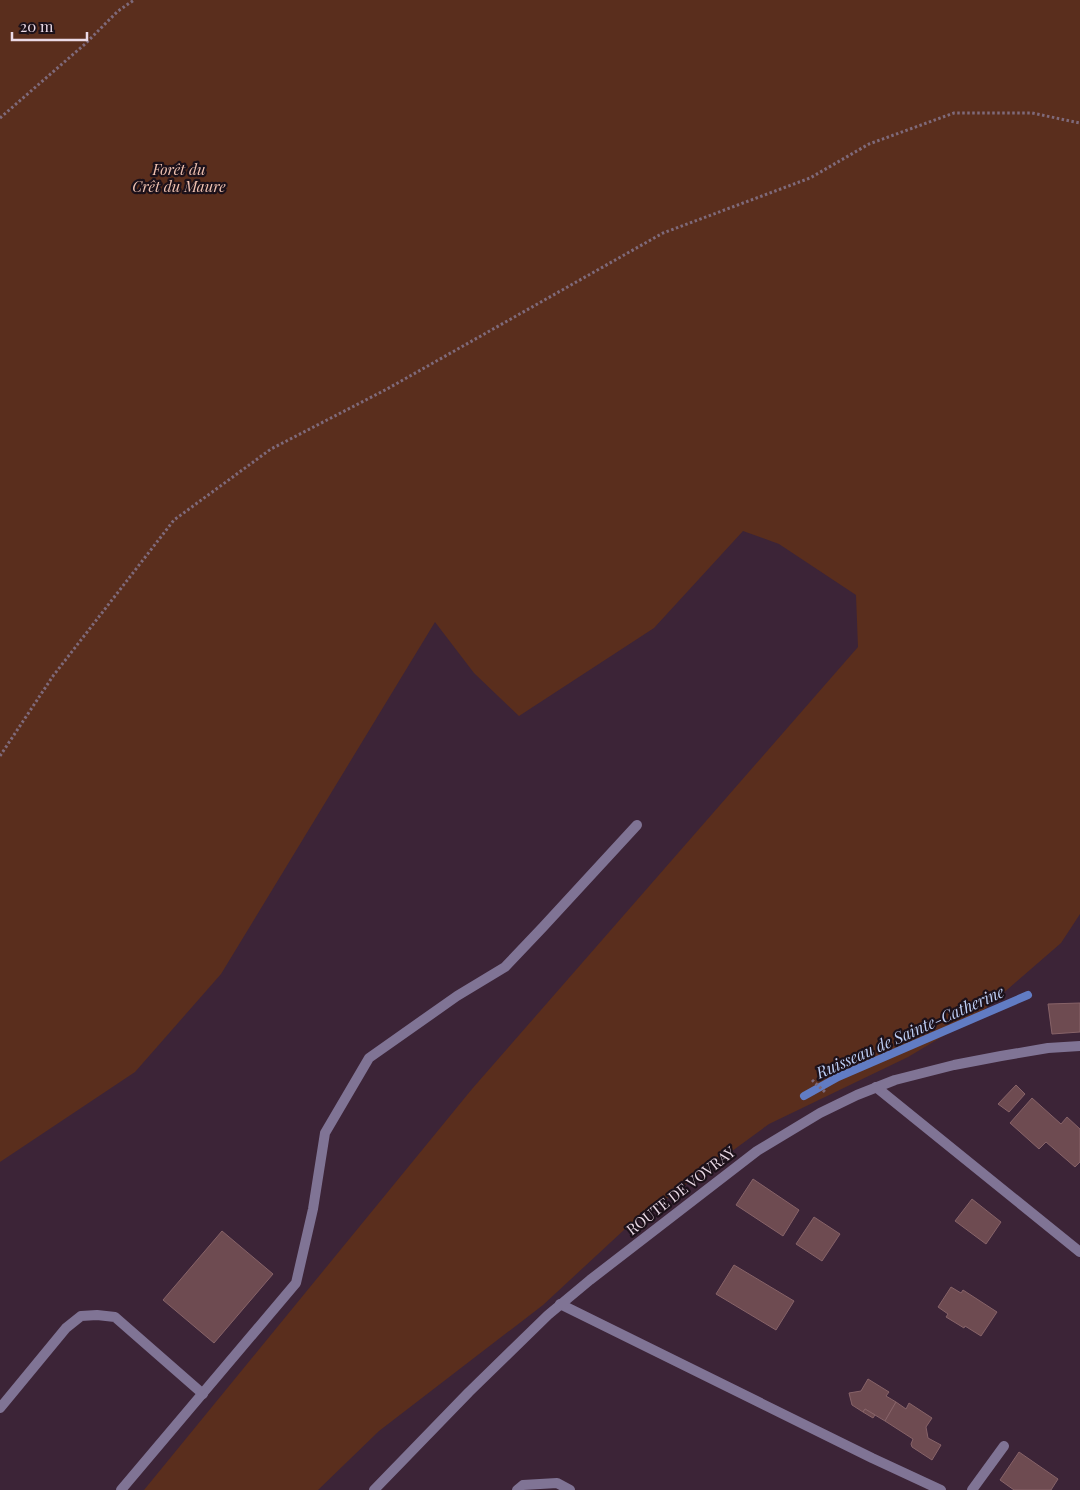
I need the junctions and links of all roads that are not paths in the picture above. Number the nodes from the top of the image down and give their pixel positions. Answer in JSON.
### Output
{"nodes":[{"id":1,"x":637,"y":825,"type":"dead end"},
{"id":2,"x":1080,"y":1046,"type":"edge"},
{"id":3,"x":876,"y":1088,"type":"junction"},
{"id":4,"x":1080,"y":1252,"type":"edge"},
{"id":5,"x":560,"y":1304,"type":"junction"},
{"id":6,"x":203,"y":1394,"type":"junction"},
{"id":7,"x":0,"y":1408,"type":"edge"},
{"id":8,"x":1004,"y":1446,"type":"dead end"},
{"id":9,"x":121,"y":1490,"type":"edge"},
{"id":10,"x":374,"y":1490,"type":"edge"},
{"id":11,"x":517,"y":1490,"type":"edge"},
{"id":12,"x":570,"y":1490,"type":"edge"},
{"id":13,"x":941,"y":1490,"type":"edge"},
{"id":14,"x":972,"y":1490,"type":"edge"}],
"edges":[{"from":1,"to":6,"type":"street"},
{"from":2,"to":3,"type":"street","name":"ROUTE DE VOVRAY"},
{"from":3,"to":4,"type":"street"},
{"from":3,"to":5,"type":"street","name":"ROUTE DE VOVRAY"},
{"from":5,"to":10,"type":"street","name":"ROUTE DE VOVRAY"},
{"from":5,"to":13,"type":"street"},
{"from":6,"to":7,"type":"street"},
{"from":6,"to":9,"type":"street"},
{"from":8,"to":14,"type":"street"},
{"from":11,"to":12,"type":"street"}]}
